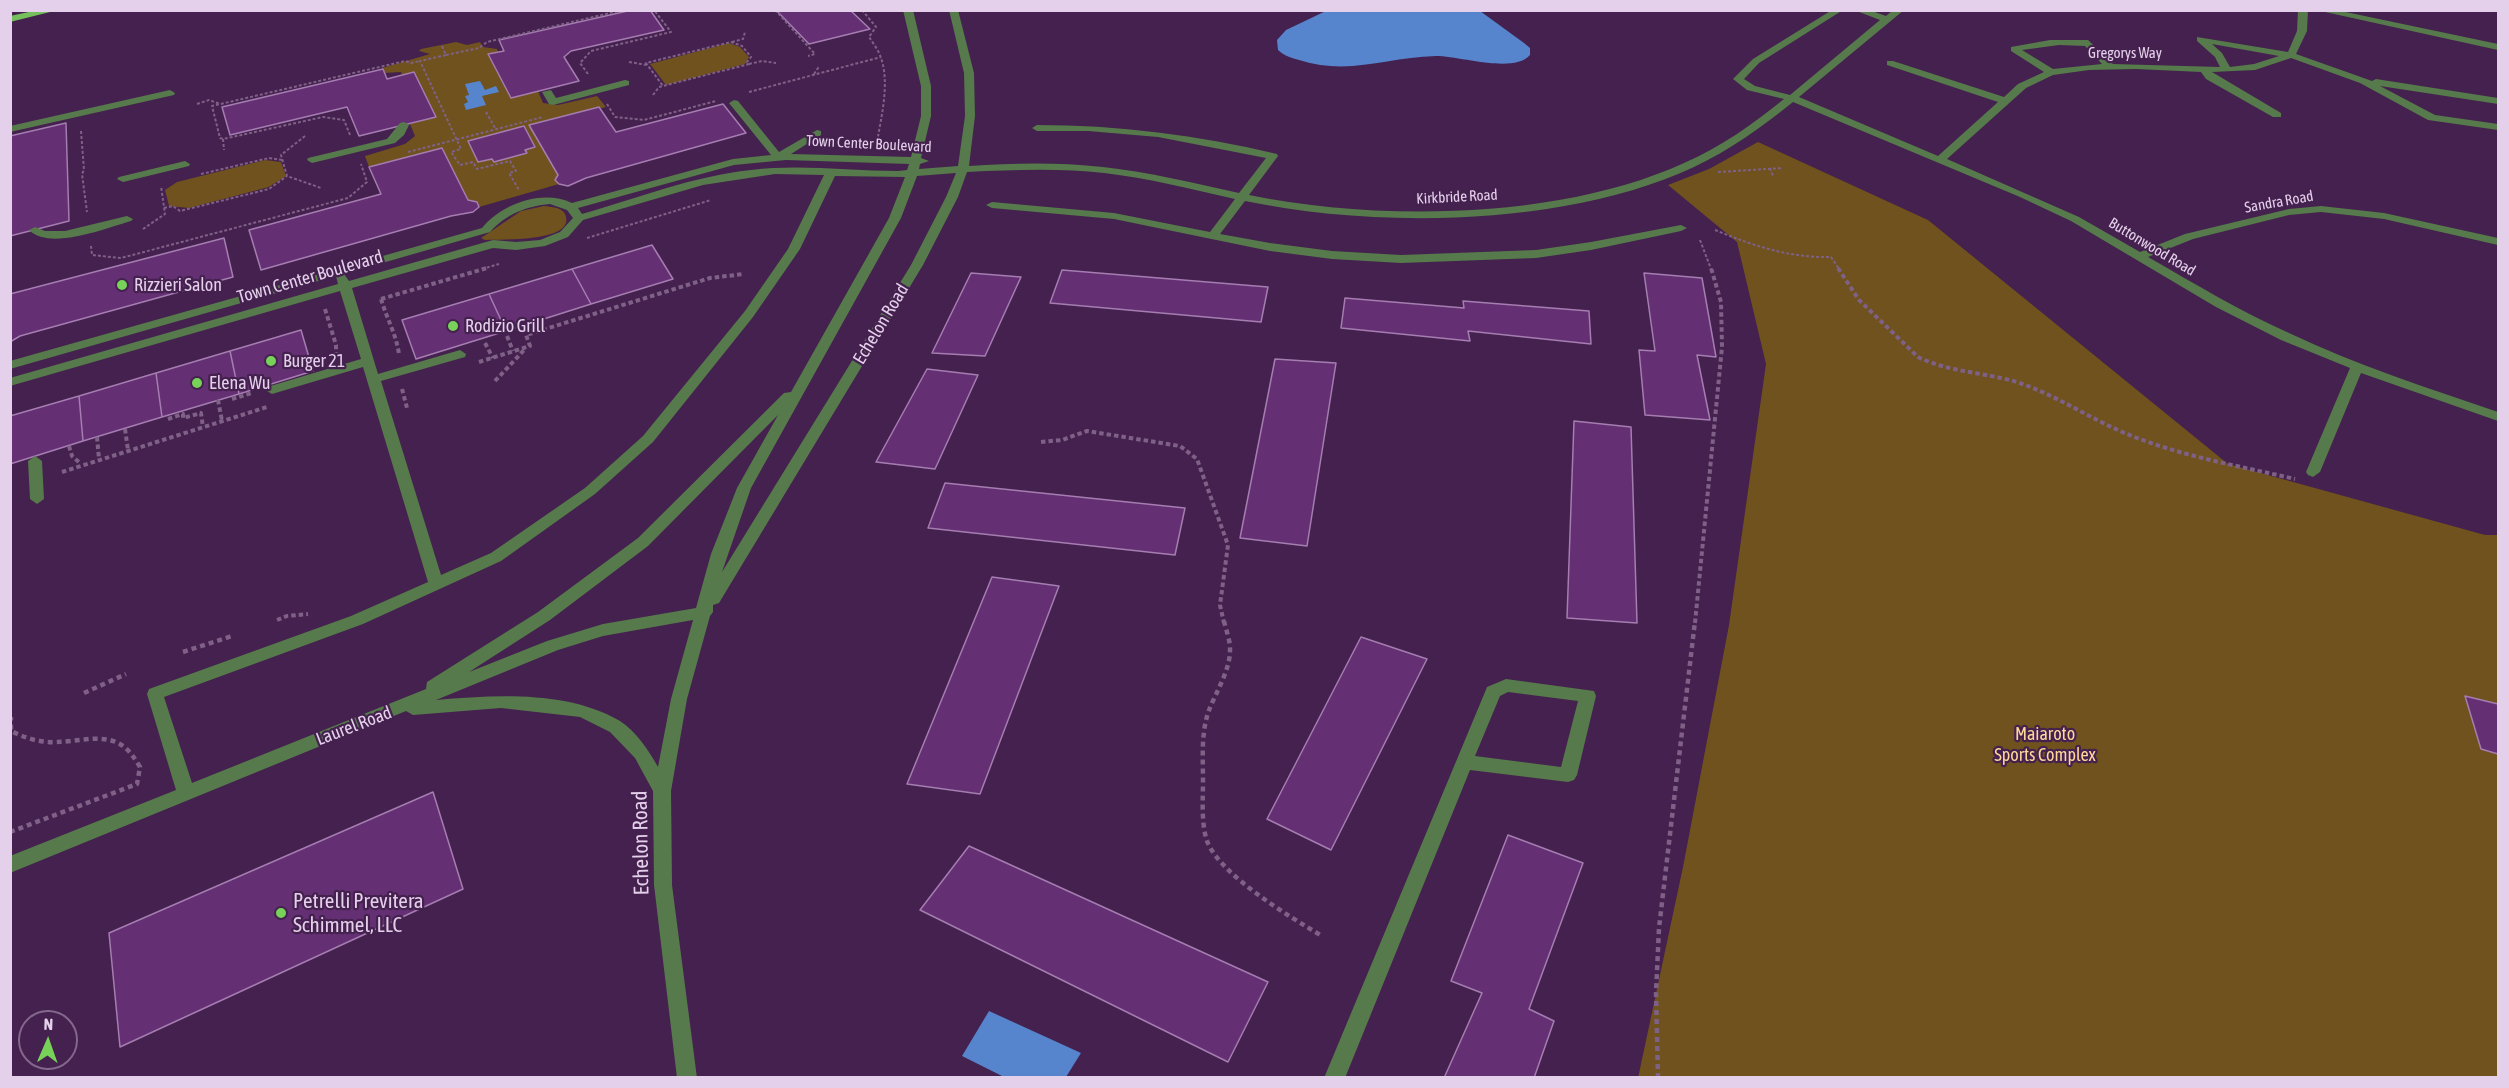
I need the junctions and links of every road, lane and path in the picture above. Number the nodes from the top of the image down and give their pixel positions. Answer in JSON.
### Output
{"nodes":[{"id":1,"x":54,"y":10,"type":"edge"},
{"id":2,"x":623,"y":10,"type":"edge"},
{"id":3,"x":654,"y":10,"type":"edge"},
{"id":4,"x":774,"y":10,"type":"edge"},
{"id":5,"x":862,"y":10,"type":"edge"},
{"id":6,"x":908,"y":10,"type":"edge"},
{"id":7,"x":953,"y":10,"type":"edge"},
{"id":8,"x":1839,"y":10,"type":"edge"},
{"id":9,"x":1858,"y":10,"type":"edge"},
{"id":10,"x":1899,"y":10,"type":"edge"},
{"id":11,"x":2303,"y":10,"type":"edge"},
{"id":12,"x":2320,"y":10,"type":"edge"},
{"id":13,"x":10,"y":19,"type":"edge"},
{"id":14,"x":1886,"y":19,"type":"junction"},
{"id":15,"x":745,"y":32,"type":"dead end"},
{"id":16,"x":731,"y":42,"type":"junction"},
{"id":17,"x":442,"y":46,"type":"dead end"},
{"id":18,"x":2499,"y":47,"type":"edge"},
{"id":19,"x":446,"y":55,"type":"junction"},
{"id":20,"x":2291,"y":55,"type":"junction"},
{"id":21,"x":808,"y":56,"type":"dead end"},
{"id":22,"x":420,"y":61,"type":"junction"},
{"id":23,"x":629,"y":62,"type":"dead end"},
{"id":24,"x":776,"y":63,"type":"dead end"},
{"id":25,"x":1890,"y":63,"type":"dead end"},
{"id":26,"x":749,"y":64,"type":"junction"},
{"id":27,"x":647,"y":65,"type":"junction"},
{"id":28,"x":816,"y":66,"type":"dead end"},
{"id":29,"x":2111,"y":67,"type":"junction"},
{"id":30,"x":2204,"y":69,"type":"junction"},
{"id":31,"x":2227,"y":70,"type":"junction"},
{"id":32,"x":2051,"y":72,"type":"junction"},
{"id":33,"x":813,"y":74,"type":"dead end"},
{"id":34,"x":590,"y":78,"type":"dead end"},
{"id":35,"x":2364,"y":81,"type":"junction"},
{"id":36,"x":625,"y":83,"type":"dead end"},
{"id":37,"x":663,"y":86,"type":"junction"},
{"id":38,"x":547,"y":92,"type":"dead end"},
{"id":39,"x":170,"y":93,"type":"dead end"},
{"id":40,"x":653,"y":95,"type":"dead end"},
{"id":41,"x":1791,"y":98,"type":"junction"},
{"id":42,"x":2006,"y":101,"type":"junction"},
{"id":43,"x":2499,"y":101,"type":"edge"},
{"id":44,"x":734,"y":103,"type":"dead end"},
{"id":45,"x":197,"y":104,"type":"dead end"},
{"id":46,"x":220,"y":105,"type":"junction"},
{"id":47,"x":486,"y":112,"type":"dead end"},
{"id":48,"x":544,"y":116,"type":"dead end"},
{"id":49,"x":2277,"y":116,"type":"dead end"},
{"id":50,"x":404,"y":125,"type":"dead end"},
{"id":51,"x":2499,"y":127,"type":"edge"},
{"id":52,"x":495,"y":128,"type":"junction"},
{"id":53,"x":1037,"y":128,"type":"dead end"},
{"id":54,"x":10,"y":129,"type":"edge"},
{"id":55,"x":90,"y":129,"type":"dead end"},
{"id":56,"x":817,"y":133,"type":"dead end"},
{"id":57,"x":351,"y":138,"type":"dead end"},
{"id":58,"x":456,"y":138,"type":"junction"},
{"id":59,"x":223,"y":140,"type":"junction"},
{"id":60,"x":871,"y":144,"type":"dead end"},
{"id":61,"x":224,"y":150,"type":"dead end"},
{"id":62,"x":404,"y":153,"type":"dead end"},
{"id":63,"x":778,"y":157,"type":"junction"},
{"id":64,"x":367,"y":159,"type":"dead end"},
{"id":65,"x":915,"y":159,"type":"junction"},
{"id":66,"x":1941,"y":159,"type":"junction"},
{"id":67,"x":282,"y":160,"type":"dead end"},
{"id":68,"x":312,"y":160,"type":"dead end"},
{"id":69,"x":185,"y":164,"type":"dead end"},
{"id":70,"x":963,"y":168,"type":"junction"},
{"id":71,"x":1770,"y":168,"type":"junction"},
{"id":72,"x":1783,"y":168,"type":"dead end"},
{"id":73,"x":831,"y":172,"type":"junction"},
{"id":74,"x":1714,"y":173,"type":"dead end"},
{"id":75,"x":200,"y":174,"type":"dead end"},
{"id":76,"x":912,"y":174,"type":"junction"},
{"id":77,"x":286,"y":176,"type":"dead end"},
{"id":78,"x":1773,"y":176,"type":"dead end"},
{"id":79,"x":123,"y":179,"type":"joint"},
{"id":80,"x":169,"y":186,"type":"dead end"},
{"id":81,"x":162,"y":189,"type":"junction"},
{"id":82,"x":522,"y":196,"type":"dead end"},
{"id":83,"x":1241,"y":197,"type":"junction"},
{"id":84,"x":992,"y":205,"type":"dead end"},
{"id":85,"x":570,"y":207,"type":"junction"},
{"id":86,"x":164,"y":208,"type":"junction"},
{"id":87,"x":88,"y":218,"type":"dead end"},
{"id":88,"x":579,"y":218,"type":"junction"},
{"id":89,"x":127,"y":219,"type":"dead end"},
{"id":90,"x":1681,"y":228,"type":"dead end"},
{"id":91,"x":35,"y":230,"type":"dead end"},
{"id":92,"x":1715,"y":230,"type":"dead end"},
{"id":93,"x":138,"y":232,"type":"dead end"},
{"id":94,"x":1213,"y":236,"type":"junction"},
{"id":95,"x":1700,"y":240,"type":"dead end"},
{"id":96,"x":2499,"y":241,"type":"edge"},
{"id":97,"x":91,"y":245,"type":"dead end"},
{"id":98,"x":2138,"y":257,"type":"junction"},
{"id":99,"x":340,"y":272,"type":"junction"},
{"id":100,"x":744,"y":274,"type":"dead end"},
{"id":101,"x":345,"y":286,"type":"junction"},
{"id":102,"x":377,"y":292,"type":"dead end"},
{"id":103,"x":323,"y":303,"type":"dead end"},
{"id":104,"x":507,"y":336,"type":"dead end"},
{"id":105,"x":485,"y":343,"type":"dead end"},
{"id":106,"x":527,"y":347,"type":"junction"},
{"id":107,"x":513,"y":351,"type":"junction"},
{"id":108,"x":460,"y":354,"type":"dead end"},
{"id":109,"x":338,"y":356,"type":"dead end"},
{"id":110,"x":401,"y":358,"type":"dead end"},
{"id":111,"x":493,"y":358,"type":"junction"},
{"id":112,"x":368,"y":361,"type":"junction"},
{"id":113,"x":10,"y":365,"type":"edge"},
{"id":114,"x":470,"y":365,"type":"dead end"},
{"id":115,"x":2357,"y":367,"type":"junction"},
{"id":116,"x":374,"y":379,"type":"junction"},
{"id":117,"x":495,"y":381,"type":"dead end"},
{"id":118,"x":10,"y":382,"type":"edge"},
{"id":119,"x":801,"y":383,"type":"junction"},
{"id":120,"x":402,"y":387,"type":"dead end"},
{"id":121,"x":272,"y":390,"type":"dead end"},
{"id":122,"x":257,"y":392,"type":"dead end"},
{"id":123,"x":232,"y":399,"type":"dead end"},
{"id":124,"x":218,"y":400,"type":"dead end"},
{"id":125,"x":259,"y":400,"type":"dead end"},
{"id":126,"x":271,"y":405,"type":"dead end"},
{"id":127,"x":407,"y":408,"type":"dead end"},
{"id":128,"x":260,"y":409,"type":"junction"},
{"id":129,"x":2499,"y":417,"type":"edge"},
{"id":130,"x":168,"y":419,"type":"dead end"},
{"id":131,"x":222,"y":421,"type":"junction"},
{"id":132,"x":203,"y":427,"type":"junction"},
{"id":133,"x":125,"y":429,"type":"dead end"},
{"id":134,"x":97,"y":437,"type":"dead end"},
{"id":135,"x":1041,"y":442,"type":"dead end"},
{"id":136,"x":69,"y":446,"type":"dead end"},
{"id":137,"x":128,"y":450,"type":"junction"},
{"id":138,"x":99,"y":459,"type":"junction"},
{"id":139,"x":36,"y":461,"type":"dead end"},
{"id":140,"x":81,"y":465,"type":"junction"},
{"id":141,"x":62,"y":472,"type":"dead end"},
{"id":142,"x":2313,"y":472,"type":"joint"},
{"id":143,"x":37,"y":499,"type":"dead end"},
{"id":144,"x":436,"y":584,"type":"junction"},
{"id":145,"x":705,"y":612,"type":"junction"},
{"id":146,"x":313,"y":614,"type":"dead end"},
{"id":147,"x":277,"y":620,"type":"dead end"},
{"id":148,"x":232,"y":636,"type":"dead end"},
{"id":149,"x":183,"y":652,"type":"dead end"},
{"id":150,"x":126,"y":674,"type":"dead end"},
{"id":151,"x":84,"y":693,"type":"dead end"},
{"id":152,"x":398,"y":709,"type":"junction"},
{"id":153,"x":11,"y":717,"type":"edge"},
{"id":154,"x":1464,"y":762,"type":"junction"},
{"id":155,"x":662,"y":791,"type":"junction"},
{"id":156,"x":186,"y":792,"type":"junction"},
{"id":157,"x":10,"y":832,"type":"edge"},
{"id":158,"x":10,"y":865,"type":"edge"},
{"id":159,"x":1322,"y":936,"type":"dead end"},
{"id":160,"x":687,"y":1077,"type":"edge"},
{"id":161,"x":1334,"y":1077,"type":"edge"},
{"id":162,"x":1658,"y":1077,"type":"edge"}],
"edges":[{"from":1,"to":13,"type":"main road"},
{"from":2,"to":19,"type":"path"},
{"from":3,"to":34,"type":"path"},
{"from":4,"to":21,"type":"path"},
{"from":5,"to":60,"type":"path"},
{"from":6,"to":65,"type":"street","name":"Echelon Road"},
{"from":7,"to":70,"type":"street","name":"Echelon Road"},
{"from":8,"to":41,"type":"street","name":"Buttonwood Road"},
{"from":9,"to":14,"type":"street"},
{"from":10,"to":14,"type":"street","name":"Kirkbride Road"},
{"from":11,"to":20,"type":"street"},
{"from":12,"to":18,"type":"street"},
{"from":14,"to":41,"type":"street","name":"Kirkbride Road"},
{"from":15,"to":16,"type":"path"},
{"from":16,"to":26,"type":"path"},
{"from":16,"to":27,"type":"path"},
{"from":17,"to":19,"type":"path"},
{"from":19,"to":22,"type":"path"},
{"from":20,"to":31,"type":"street","name":"Gregorys Way"},
{"from":20,"to":31,"type":"street"},
{"from":20,"to":35,"type":"street"},
{"from":22,"to":46,"type":"path"},
{"from":22,"to":58,"type":"path"},
{"from":23,"to":27,"type":"path"},
{"from":24,"to":26,"type":"path"},
{"from":25,"to":42,"type":"street"},
{"from":26,"to":37,"type":"path"},
{"from":27,"to":37,"type":"path"},
{"from":28,"to":33,"type":"path"},
{"from":29,"to":30,"type":"street","name":"Gregorys Way"},
{"from":29,"to":32,"type":"street","name":"Gregorys Way"},
{"from":29,"to":32,"type":"street"},
{"from":30,"to":31,"type":"street","name":"Gregorys Way"},
{"from":30,"to":49,"type":"street"},
{"from":32,"to":42,"type":"street","name":"Gregorys Way"},
{"from":35,"to":43,"type":"street"},
{"from":35,"to":51,"type":"street"},
{"from":36,"to":38,"type":"street"},
{"from":37,"to":40,"type":"path"},
{"from":39,"to":54,"type":"street"},
{"from":41,"to":66,"type":"street","name":"Buttonwood Road"},
{"from":41,"to":83,"type":"street","name":"Kirkbride Road"},
{"from":42,"to":66,"type":"street","name":"Gregorys Way"},
{"from":44,"to":63,"type":"street"},
{"from":45,"to":46,"type":"path"},
{"from":46,"to":59,"type":"path"},
{"from":47,"to":52,"type":"path"},
{"from":48,"to":52,"type":"path"},
{"from":50,"to":68,"type":"street"},
{"from":52,"to":58,"type":"path"},
{"from":53,"to":83,"type":"street"},
{"from":55,"to":87,"type":"path"},
{"from":56,"to":63,"type":"street"},
{"from":57,"to":59,"type":"path"},
{"from":58,"to":62,"type":"path"},
{"from":58,"to":82,"type":"path"},
{"from":59,"to":61,"type":"path"},
{"from":63,"to":65,"type":"street","name":"Town Center Boulevard"},
{"from":63,"to":85,"type":"street","name":"Town Center Boulevard"},
{"from":64,"to":97,"type":"path"},
{"from":65,"to":70,"type":"street","name":"Town Center Boulevard"},
{"from":65,"to":76,"type":"street","name":"Echelon Road"},
{"from":66,"to":98,"type":"street","name":"Buttonwood Road"},
{"from":67,"to":75,"type":"path"},
{"from":69,"to":79,"type":"street"},
{"from":70,"to":76,"type":"street","name":"Town Center Boulevard"},
{"from":70,"to":83,"type":"street","name":"Kirkbride Road"},
{"from":70,"to":145,"type":"street","name":"Echelon Road"},
{"from":71,"to":72,"type":"path"},
{"from":71,"to":74,"type":"path"},
{"from":71,"to":78,"type":"path"},
{"from":73,"to":76,"type":"street","name":"Town Center Boulevard"},
{"from":73,"to":88,"type":"street","name":"Town Center Boulevard"},
{"from":73,"to":144,"type":"street"},
{"from":76,"to":119,"type":"street","name":"Echelon Road"},
{"from":77,"to":86,"type":"path"},
{"from":79,"to":81,"type":"path"},
{"from":80,"to":81,"type":"path"},
{"from":81,"to":86,"type":"path"},
{"from":83,"to":94,"type":"street"},
{"from":84,"to":94,"type":"street"},
{"from":85,"to":88,"type":"street"},
{"from":85,"to":99,"type":"street","name":"Town Center Boulevard"},
{"from":86,"to":93,"type":"path"},
{"from":88,"to":101,"type":"street","name":"Town Center Boulevard"},
{"from":89,"to":91,"type":"street"},
{"from":90,"to":94,"type":"street"},
{"from":92,"to":142,"type":"path"},
{"from":95,"to":162,"type":"path"},
{"from":96,"to":98,"type":"street","name":"Sandra Road"},
{"from":98,"to":115,"type":"street","name":"Buttonwood Road"},
{"from":99,"to":101,"type":"street"},
{"from":99,"to":113,"type":"street","name":"Town Center Boulevard"},
{"from":100,"to":106,"type":"path"},
{"from":101,"to":112,"type":"street"},
{"from":101,"to":118,"type":"street","name":"Town Center Boulevard"},
{"from":102,"to":110,"type":"path"},
{"from":103,"to":109,"type":"path"},
{"from":104,"to":107,"type":"path"},
{"from":105,"to":111,"type":"path"},
{"from":106,"to":107,"type":"path"},
{"from":106,"to":117,"type":"path"},
{"from":107,"to":111,"type":"path"},
{"from":108,"to":116,"type":"street"},
{"from":111,"to":114,"type":"path"},
{"from":112,"to":116,"type":"street"},
{"from":112,"to":121,"type":"street"},
{"from":115,"to":129,"type":"street","name":"Buttonwood Road"},
{"from":115,"to":142,"type":"street"},
{"from":116,"to":144,"type":"street"},
{"from":119,"to":145,"type":"street","name":"Echelon Road"},
{"from":119,"to":152,"type":"street"},
{"from":120,"to":127,"type":"path"},
{"from":122,"to":123,"type":"path"},
{"from":124,"to":131,"type":"path"},
{"from":125,"to":128,"type":"path"},
{"from":126,"to":128,"type":"path"},
{"from":128,"to":131,"type":"path"},
{"from":130,"to":132,"type":"path"},
{"from":131,"to":132,"type":"path"},
{"from":132,"to":137,"type":"path"},
{"from":133,"to":137,"type":"path"},
{"from":134,"to":138,"type":"path"},
{"from":135,"to":159,"type":"path"},
{"from":136,"to":140,"type":"path"},
{"from":137,"to":138,"type":"path"},
{"from":138,"to":140,"type":"path"},
{"from":139,"to":143,"type":"street"},
{"from":140,"to":141,"type":"path"},
{"from":144,"to":156,"type":"street"},
{"from":145,"to":152,"type":"street","name":"Laurel Road"},
{"from":145,"to":155,"type":"street","name":"Echelon Road"},
{"from":146,"to":147,"type":"path"},
{"from":148,"to":149,"type":"path"},
{"from":150,"to":151,"type":"path"},
{"from":152,"to":155,"type":"street"},
{"from":152,"to":156,"type":"street","name":"Laurel Road"},
{"from":153,"to":157,"type":"path"},
{"from":154,"to":154,"type":"street"},
{"from":154,"to":161,"type":"street"},
{"from":155,"to":160,"type":"street","name":"Echelon Road"},
{"from":156,"to":158,"type":"street","name":"Laurel Road"}]}
